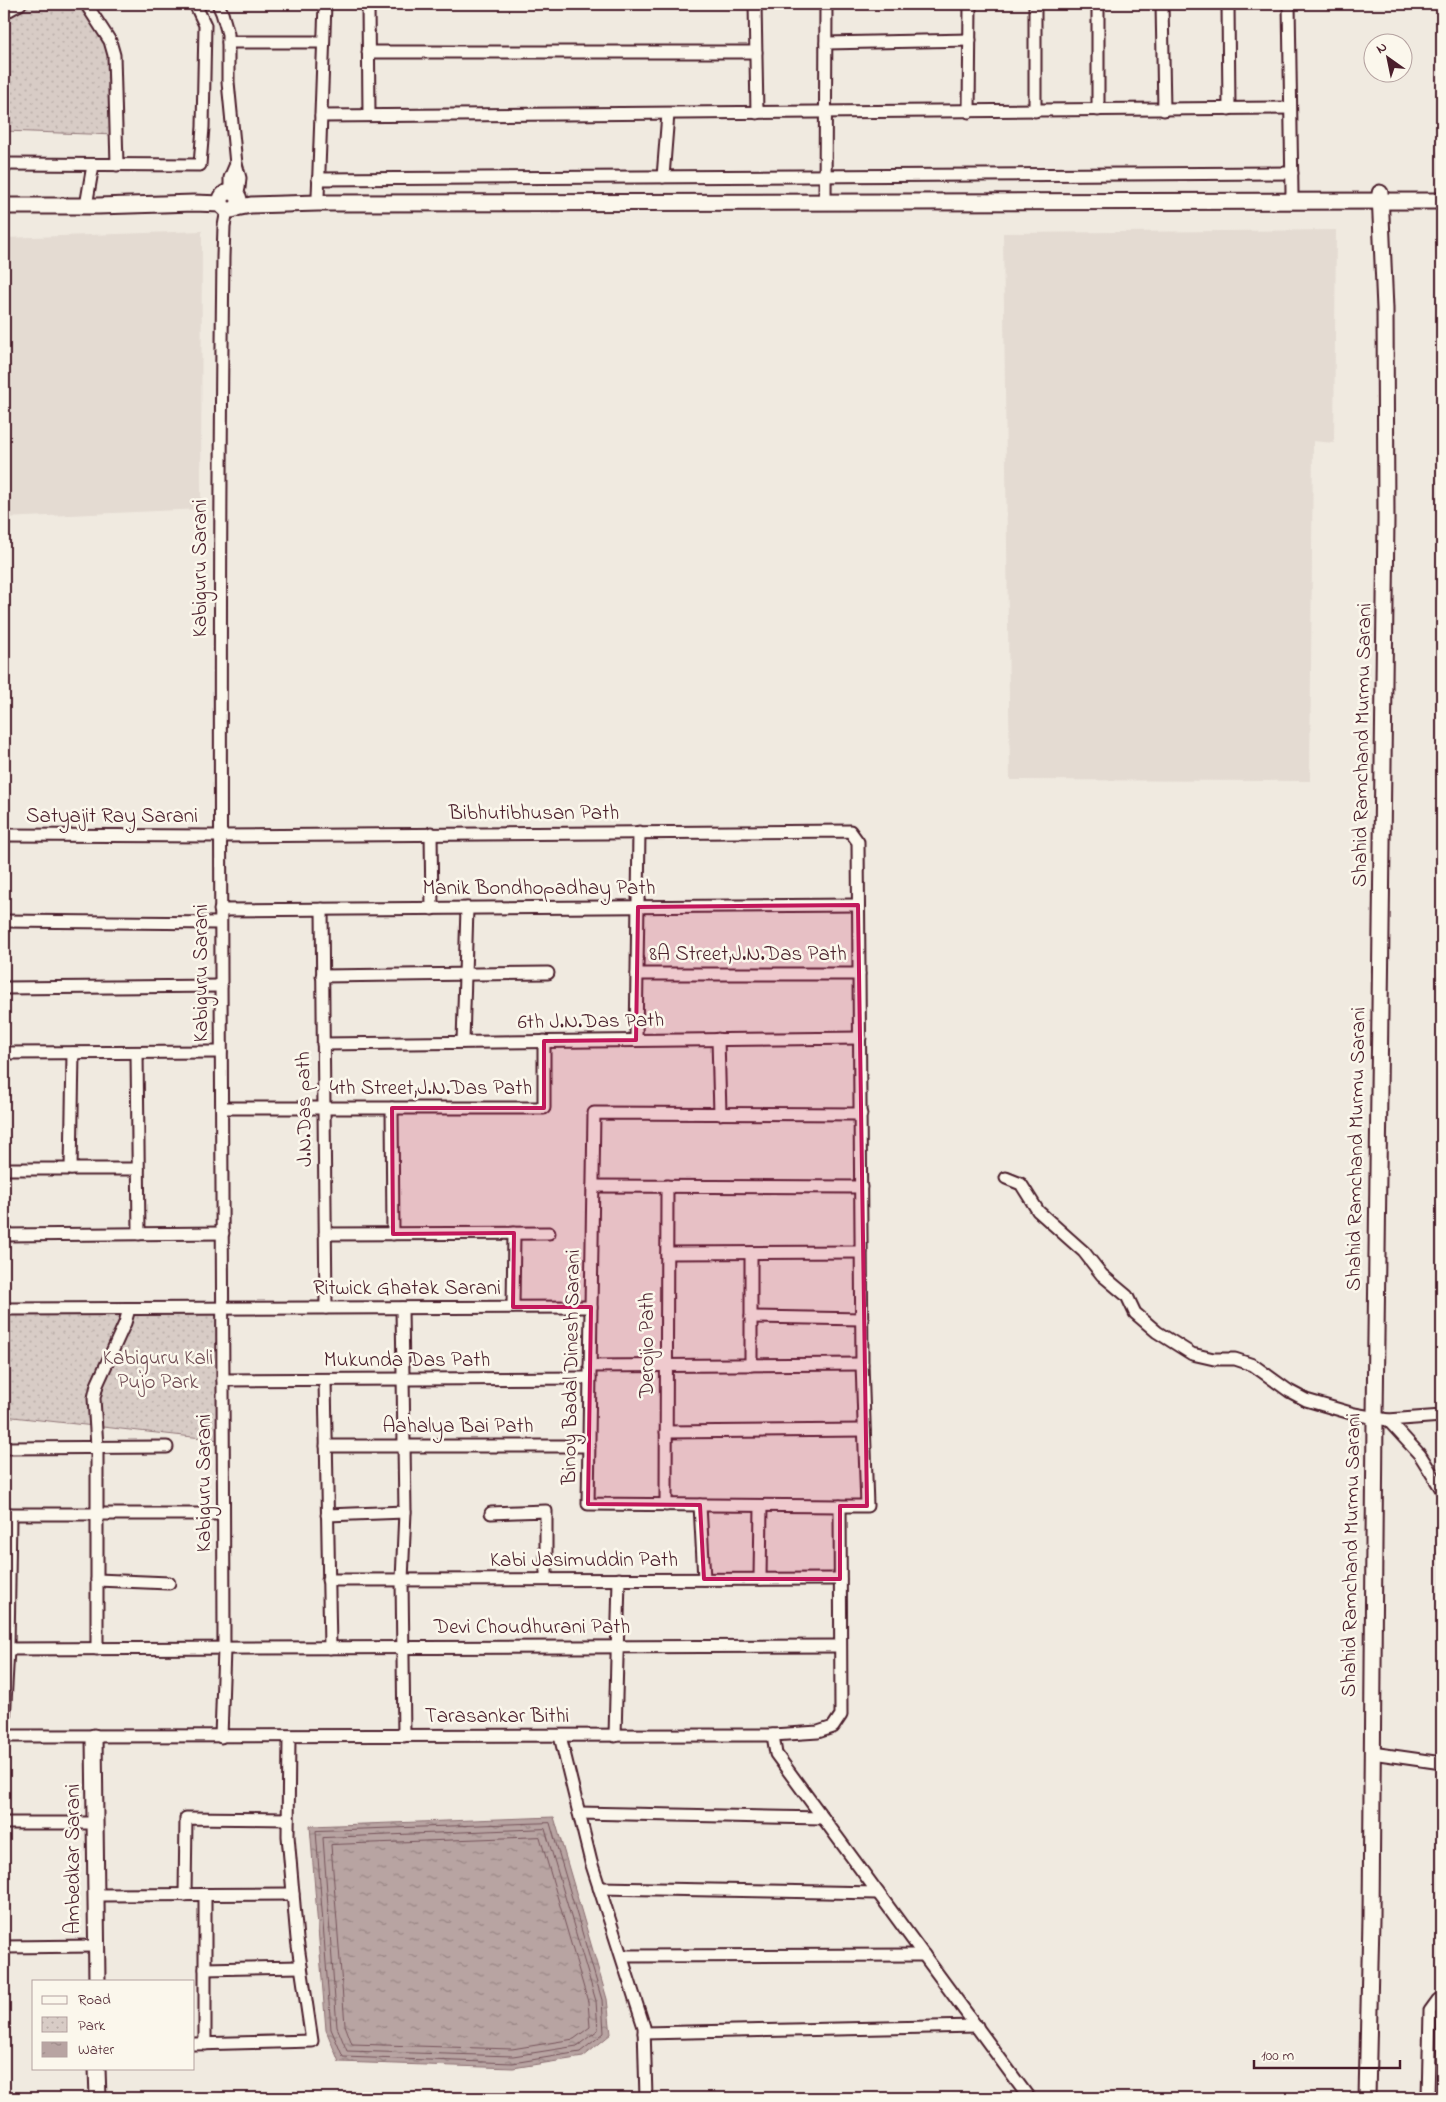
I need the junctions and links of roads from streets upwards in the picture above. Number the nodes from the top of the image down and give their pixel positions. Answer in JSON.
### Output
{"nodes":[{"id":1,"x":20,"y":4,"type":"edge"},
{"id":2,"x":86,"y":4,"type":"edge"},
{"id":3,"x":195,"y":4,"type":"edge"},
{"id":4,"x":218,"y":4,"type":"edge"},
{"id":5,"x":325,"y":4,"type":"edge"},
{"id":6,"x":368,"y":4,"type":"edge"},
{"id":7,"x":756,"y":4,"type":"edge"},
{"id":8,"x":826,"y":4,"type":"edge"},
{"id":9,"x":970,"y":4,"type":"edge"},
{"id":10,"x":1035,"y":4,"type":"edge"},
{"id":11,"x":1098,"y":4,"type":"edge"},
{"id":12,"x":1162,"y":4,"type":"edge"},
{"id":13,"x":1228,"y":4,"type":"edge"},
{"id":14,"x":1289,"y":4,"type":"edge"},
{"id":15,"x":4,"y":13,"type":"edge"},
{"id":16,"x":970,"y":40,"type":"junction"},
{"id":17,"x":228,"y":42,"type":"junction"},
{"id":18,"x":323,"y":42,"type":"junction"},
{"id":19,"x":826,"y":43,"type":"junction"},
{"id":20,"x":368,"y":52,"type":"junction"},
{"id":21,"x":756,"y":52,"type":"junction"},
{"id":22,"x":1290,"y":108,"type":"junction"},
{"id":23,"x":1229,"y":109,"type":"junction"},
{"id":24,"x":1098,"y":110,"type":"junction"},
{"id":25,"x":1164,"y":110,"type":"junction"},
{"id":26,"x":1035,"y":111,"type":"junction"},
{"id":27,"x":969,"y":112,"type":"junction"},
{"id":28,"x":757,"y":113,"type":"junction"},
{"id":29,"x":826,"y":113,"type":"junction"},
{"id":30,"x":668,"y":114,"type":"junction"},
{"id":31,"x":369,"y":115,"type":"junction"},
{"id":32,"x":320,"y":116,"type":"junction"},
{"id":33,"x":4,"y":164,"type":"edge"},
{"id":34,"x":93,"y":165,"type":"junction"},
{"id":35,"x":117,"y":165,"type":"junction"},
{"id":36,"x":1292,"y":173,"type":"junction"},
{"id":37,"x":825,"y":176,"type":"junction"},
{"id":38,"x":663,"y":177,"type":"junction"},
{"id":39,"x":318,"y":179,"type":"junction"},
{"id":40,"x":1442,"y":192,"type":"edge"},
{"id":41,"x":318,"y":197,"type":"junction"},
{"id":42,"x":1291,"y":197,"type":"junction"},
{"id":43,"x":1381,"y":197,"type":"junction"},
{"id":44,"x":825,"y":198,"type":"junction"},
{"id":45,"x":1442,"y":201,"type":"edge"},
{"id":46,"x":230,"y":202,"type":"junction"},
{"id":47,"x":4,"y":206,"type":"edge"},
{"id":48,"x":86,"y":206,"type":"junction"},
{"id":49,"x":639,"y":832,"type":"junction"},
{"id":50,"x":431,"y":833,"type":"junction"},
{"id":51,"x":4,"y":835,"type":"edge"},
{"id":52,"x":219,"y":836,"type":"junction"},
{"id":53,"x":858,"y":905,"type":"junction"},
{"id":54,"x":638,"y":907,"type":"junction"},
{"id":55,"x":432,"y":908,"type":"junction"},
{"id":56,"x":467,"y":908,"type":"junction"},
{"id":57,"x":322,"y":909,"type":"junction"},
{"id":58,"x":220,"y":910,"type":"junction"},
{"id":59,"x":4,"y":921,"type":"edge"},
{"id":60,"x":220,"y":923,"type":"junction"},
{"id":61,"x":548,"y":973,"type":"dead end"},
{"id":62,"x":465,"y":974,"type":"junction"},
{"id":63,"x":637,"y":974,"type":"junction"},
{"id":64,"x":859,"y":974,"type":"junction"},
{"id":65,"x":322,"y":976,"type":"junction"},
{"id":66,"x":221,"y":986,"type":"junction"},
{"id":67,"x":4,"y":988,"type":"edge"},
{"id":68,"x":860,"y":1038,"type":"junction"},
{"id":69,"x":636,"y":1040,"type":"junction"},
{"id":70,"x":718,"y":1040,"type":"junction"},
{"id":71,"x":544,"y":1041,"type":"junction"},
{"id":72,"x":463,"y":1042,"type":"junction"},
{"id":73,"x":323,"y":1044,"type":"junction"},
{"id":74,"x":137,"y":1052,"type":"junction"},
{"id":75,"x":221,"y":1052,"type":"junction"},
{"id":76,"x":4,"y":1053,"type":"edge"},
{"id":77,"x":73,"y":1053,"type":"junction"},
{"id":78,"x":222,"y":1108,"type":"junction"},
{"id":79,"x":324,"y":1108,"type":"junction"},
{"id":80,"x":392,"y":1108,"type":"junction"},
{"id":81,"x":720,"y":1114,"type":"junction"},
{"id":82,"x":861,"y":1114,"type":"junction"},
{"id":83,"x":4,"y":1169,"type":"edge"},
{"id":84,"x":71,"y":1169,"type":"junction"},
{"id":85,"x":138,"y":1169,"type":"junction"},
{"id":86,"x":1006,"y":1178,"type":"dead end"},
{"id":87,"x":593,"y":1186,"type":"junction"},
{"id":88,"x":667,"y":1186,"type":"junction"},
{"id":89,"x":861,"y":1187,"type":"junction"},
{"id":90,"x":222,"y":1233,"type":"junction"},
{"id":91,"x":514,"y":1233,"type":"junction"},
{"id":92,"x":549,"y":1233,"type":"dead end"},
{"id":93,"x":139,"y":1234,"type":"junction"},
{"id":94,"x":325,"y":1234,"type":"junction"},
{"id":95,"x":393,"y":1234,"type":"junction"},
{"id":96,"x":4,"y":1235,"type":"edge"},
{"id":97,"x":861,"y":1252,"type":"junction"},
{"id":98,"x":751,"y":1253,"type":"junction"},
{"id":99,"x":667,"y":1254,"type":"junction"},
{"id":100,"x":513,"y":1307,"type":"junction"},
{"id":101,"x":591,"y":1307,"type":"junction"},
{"id":102,"x":223,"y":1308,"type":"junction"},
{"id":103,"x":326,"y":1308,"type":"junction"},
{"id":104,"x":402,"y":1308,"type":"junction"},
{"id":105,"x":4,"y":1309,"type":"edge"},
{"id":106,"x":129,"y":1309,"type":"junction"},
{"id":107,"x":751,"y":1317,"type":"junction"},
{"id":108,"x":862,"y":1319,"type":"junction"},
{"id":109,"x":751,"y":1364,"type":"junction"},
{"id":110,"x":862,"y":1364,"type":"junction"},
{"id":111,"x":666,"y":1365,"type":"junction"},
{"id":112,"x":590,"y":1366,"type":"junction"},
{"id":113,"x":590,"y":1378,"type":"junction"},
{"id":114,"x":223,"y":1380,"type":"junction"},
{"id":115,"x":325,"y":1380,"type":"junction"},
{"id":116,"x":404,"y":1380,"type":"junction"},
{"id":117,"x":1442,"y":1416,"type":"edge"},
{"id":118,"x":1381,"y":1418,"type":"junction"},
{"id":119,"x":864,"y":1430,"type":"junction"},
{"id":120,"x":666,"y":1432,"type":"junction"},
{"id":121,"x":326,"y":1446,"type":"junction"},
{"id":122,"x":404,"y":1446,"type":"junction"},
{"id":123,"x":589,"y":1446,"type":"junction"},
{"id":124,"x":96,"y":1447,"type":"junction"},
{"id":125,"x":167,"y":1447,"type":"dead end"},
{"id":126,"x":4,"y":1448,"type":"edge"},
{"id":127,"x":1442,"y":1490,"type":"edge"},
{"id":128,"x":666,"y":1505,"type":"junction"},
{"id":129,"x":700,"y":1505,"type":"junction"},
{"id":130,"x":761,"y":1506,"type":"junction"},
{"id":131,"x":840,"y":1506,"type":"junction"},
{"id":132,"x":405,"y":1512,"type":"junction"},
{"id":133,"x":491,"y":1513,"type":"dead end"},
{"id":134,"x":7,"y":1514,"type":"edge"},
{"id":135,"x":97,"y":1514,"type":"junction"},
{"id":136,"x":224,"y":1514,"type":"junction"},
{"id":137,"x":327,"y":1515,"type":"junction"},
{"id":138,"x":546,"y":1579,"type":"junction"},
{"id":139,"x":619,"y":1579,"type":"junction"},
{"id":140,"x":704,"y":1579,"type":"junction"},
{"id":141,"x":760,"y":1579,"type":"junction"},
{"id":142,"x":840,"y":1579,"type":"junction"},
{"id":143,"x":97,"y":1580,"type":"junction"},
{"id":144,"x":328,"y":1580,"type":"junction"},
{"id":145,"x":402,"y":1580,"type":"junction"},
{"id":146,"x":6,"y":1581,"type":"edge"},
{"id":147,"x":169,"y":1583,"type":"dead end"},
{"id":148,"x":840,"y":1646,"type":"junction"},
{"id":149,"x":618,"y":1647,"type":"junction"},
{"id":150,"x":330,"y":1648,"type":"junction"},
{"id":151,"x":403,"y":1648,"type":"junction"},
{"id":152,"x":6,"y":1649,"type":"edge"},
{"id":153,"x":97,"y":1649,"type":"junction"},
{"id":154,"x":224,"y":1649,"type":"junction"},
{"id":155,"x":4,"y":1721,"type":"edge"},
{"id":156,"x":773,"y":1735,"type":"junction"},
{"id":157,"x":4,"y":1736,"type":"edge"},
{"id":158,"x":94,"y":1736,"type":"junction"},
{"id":159,"x":404,"y":1736,"type":"junction"},
{"id":160,"x":560,"y":1736,"type":"junction"},
{"id":161,"x":615,"y":1736,"type":"junction"},
{"id":162,"x":221,"y":1737,"type":"junction"},
{"id":163,"x":289,"y":1737,"type":"junction"},
{"id":164,"x":1372,"y":1753,"type":"junction"},
{"id":165,"x":1442,"y":1763,"type":"edge"},
{"id":166,"x":579,"y":1812,"type":"junction"},
{"id":167,"x":823,"y":1818,"type":"junction"},
{"id":168,"x":288,"y":1819,"type":"junction"},
{"id":169,"x":4,"y":1823,"type":"edge"},
{"id":170,"x":95,"y":1823,"type":"junction"},
{"id":171,"x":599,"y":1888,"type":"junction"},
{"id":172,"x":878,"y":1893,"type":"junction"},
{"id":173,"x":185,"y":1894,"type":"junction"},
{"id":174,"x":293,"y":1894,"type":"junction"},
{"id":175,"x":96,"y":1895,"type":"junction"},
{"id":176,"x":205,"y":1895,"type":"junction"},
{"id":177,"x":96,"y":1946,"type":"junction"},
{"id":178,"x":4,"y":1947,"type":"edge"},
{"id":179,"x":924,"y":1955,"type":"junction"},
{"id":180,"x":622,"y":1956,"type":"junction"},
{"id":181,"x":301,"y":1967,"type":"junction"},
{"id":182,"x":205,"y":1969,"type":"junction"},
{"id":183,"x":96,"y":1980,"type":"edge"},
{"id":184,"x":1442,"y":2001,"type":"edge"},
{"id":185,"x":977,"y":2026,"type":"junction"},
{"id":186,"x":644,"y":2033,"type":"junction"},
{"id":187,"x":199,"y":2044,"type":"edge"},
{"id":188,"x":97,"y":2070,"type":"edge"},
{"id":189,"x":645,"y":2085,"type":"junction"},
{"id":190,"x":98,"y":2098,"type":"edge"},
{"id":191,"x":642,"y":2098,"type":"edge"},
{"id":192,"x":646,"y":2098,"type":"edge"},
{"id":193,"x":1030,"y":2098,"type":"edge"},
{"id":194,"x":1367,"y":2098,"type":"edge"},
{"id":195,"x":1428,"y":2098,"type":"edge"}],
"edges":[{"from":1,"to":15,"type":"street"},
{"from":2,"to":35,"type":"street"},
{"from":3,"to":35,"type":"street"},
{"from":4,"to":17,"type":"street","name":"Kabiguru Sarani"},
{"from":5,"to":18,"type":"street"},
{"from":6,"to":20,"type":"street"},
{"from":7,"to":21,"type":"street"},
{"from":8,"to":19,"type":"street"},
{"from":9,"to":16,"type":"street"},
{"from":10,"to":26,"type":"street"},
{"from":11,"to":24,"type":"street"},
{"from":12,"to":25,"type":"street"},
{"from":13,"to":23,"type":"street"},
{"from":14,"to":22,"type":"street"},
{"from":16,"to":19,"type":"street"},
{"from":16,"to":27,"type":"street"},
{"from":17,"to":18,"type":"street"},
{"from":17,"to":46,"type":"street","name":"Kabiguru Sarani"},
{"from":18,"to":32,"type":"street"},
{"from":19,"to":29,"type":"street"},
{"from":20,"to":21,"type":"street"},
{"from":20,"to":31,"type":"street"},
{"from":21,"to":28,"type":"street"},
{"from":22,"to":23,"type":"street"},
{"from":22,"to":36,"type":"street"},
{"from":23,"to":25,"type":"street"},
{"from":24,"to":25,"type":"street"},
{"from":24,"to":26,"type":"street"},
{"from":26,"to":27,"type":"street"},
{"from":27,"to":29,"type":"street"},
{"from":28,"to":29,"type":"street"},
{"from":28,"to":30,"type":"street"},
{"from":29,"to":37,"type":"street"},
{"from":30,"to":31,"type":"street"},
{"from":30,"to":38,"type":"street"},
{"from":31,"to":32,"type":"street"},
{"from":32,"to":39,"type":"street"},
{"from":33,"to":34,"type":"street"},
{"from":34,"to":35,"type":"street"},
{"from":34,"to":48,"type":"street"},
{"from":36,"to":37,"type":"street"},
{"from":36,"to":42,"type":"street"},
{"from":37,"to":38,"type":"street"},
{"from":37,"to":44,"type":"street"},
{"from":38,"to":39,"type":"street"},
{"from":39,"to":41,"type":"street"},
{"from":40,"to":43,"type":"street"},
{"from":41,"to":44,"type":"street"},
{"from":41,"to":46,"type":"street"},
{"from":42,"to":43,"type":"street"},
{"from":42,"to":44,"type":"street"},
{"from":43,"to":45,"type":"street"},
{"from":43,"to":118,"type":"street","name":"Shahid Ramchand Murmu Sarani"},
{"from":44,"to":46,"type":"street"},
{"from":46,"to":48,"type":"street"},
{"from":46,"to":52,"type":"street","name":"Kabiguru Sarani"},
{"from":47,"to":48,"type":"street"},
{"from":49,"to":50,"type":"street","name":"Bibhutibhusan Path"},
{"from":49,"to":53,"type":"street","name":"Bibhutibhusan Path"},
{"from":49,"to":54,"type":"street"},
{"from":50,"to":52,"type":"street","name":"Bibhutibhusan Path"},
{"from":50,"to":55,"type":"street"},
{"from":51,"to":52,"type":"street","name":"Satyajit Ray Sarani"},
{"from":52,"to":58,"type":"street","name":"Kabiguru Sarani"},
{"from":53,"to":54,"type":"street","name":"Manik Bondhopadhay Path"},
{"from":53,"to":64,"type":"street"},
{"from":54,"to":56,"type":"street","name":"Manik Bondhopadhay Path"},
{"from":54,"to":63,"type":"street"},
{"from":55,"to":56,"type":"street","name":"Manik Bondhopadhay Path"},
{"from":55,"to":57,"type":"street","name":"Manik Bondhopadhay Path"},
{"from":56,"to":62,"type":"street"},
{"from":57,"to":58,"type":"street","name":"Manik Bondhopadhay Path"},
{"from":57,"to":65,"type":"street","name":"J.N.Das path"},
{"from":58,"to":60,"type":"street","name":"Kabiguru Sarani"},
{"from":59,"to":60,"type":"street"},
{"from":60,"to":66,"type":"street","name":"Kabiguru Sarani"},
{"from":61,"to":62,"type":"street"},
{"from":62,"to":65,"type":"street"},
{"from":62,"to":72,"type":"street"},
{"from":63,"to":64,"type":"street","name":"8A Street,J.N.Das Path"},
{"from":63,"to":69,"type":"street"},
{"from":64,"to":68,"type":"street"},
{"from":65,"to":73,"type":"street","name":"J.N.Das path"},
{"from":66,"to":67,"type":"street"},
{"from":66,"to":75,"type":"street","name":"Kabiguru Sarani"},
{"from":68,"to":70,"type":"street","name":"6th J.N.Das Path"},
{"from":68,"to":82,"type":"street"},
{"from":69,"to":70,"type":"street","name":"6th J.N.Das Path"},
{"from":69,"to":71,"type":"street","name":"6th J.N.Das Path"},
{"from":70,"to":81,"type":"street"},
{"from":71,"to":72,"type":"street","name":"6th J.N.Das Path"},
{"from":71,"to":80,"type":"street","name":"4th Street,J.N.Das Path"},
{"from":72,"to":73,"type":"street","name":"6th J.N.Das Path"},
{"from":73,"to":79,"type":"street","name":"J.N.Das path"},
{"from":74,"to":75,"type":"street"},
{"from":74,"to":77,"type":"street"},
{"from":74,"to":85,"type":"street"},
{"from":75,"to":78,"type":"street","name":"Kabiguru Sarani"},
{"from":76,"to":77,"type":"street"},
{"from":77,"to":84,"type":"street"},
{"from":78,"to":79,"type":"street","name":"4th Street,J.N.Das Path"},
{"from":78,"to":90,"type":"street","name":"Kabiguru Sarani"},
{"from":79,"to":80,"type":"street","name":"4th Street,J.N.Das Path"},
{"from":79,"to":94,"type":"street","name":"J.N.Das path"},
{"from":80,"to":95,"type":"street"},
{"from":81,"to":82,"type":"street","name":"Binoy Badal Dinesh Sarani"},
{"from":81,"to":87,"type":"street","name":"Binoy Badal Dinesh Sarani"},
{"from":82,"to":89,"type":"street"},
{"from":83,"to":84,"type":"street"},
{"from":84,"to":85,"type":"street"},
{"from":85,"to":93,"type":"street"},
{"from":86,"to":118,"type":"street"},
{"from":87,"to":88,"type":"street"},
{"from":87,"to":101,"type":"street","name":"Binoy Badal Dinesh Sarani"},
{"from":88,"to":89,"type":"street"},
{"from":88,"to":99,"type":"street","name":"Derojio Path"},
{"from":89,"to":97,"type":"street"},
{"from":90,"to":93,"type":"street"},
{"from":90,"to":102,"type":"street","name":"Kabiguru Sarani"},
{"from":91,"to":92,"type":"street"},
{"from":91,"to":95,"type":"street"},
{"from":91,"to":100,"type":"street"},
{"from":93,"to":96,"type":"street"},
{"from":94,"to":95,"type":"street"},
{"from":94,"to":103,"type":"street","name":"J.N.Das path"},
{"from":97,"to":98,"type":"street"},
{"from":97,"to":108,"type":"street"},
{"from":98,"to":99,"type":"street"},
{"from":98,"to":107,"type":"street"},
{"from":99,"to":111,"type":"street","name":"Derojio Path"},
{"from":100,"to":101,"type":"street","name":"Ritwick Ghatak Sarani"},
{"from":100,"to":104,"type":"street","name":"Ritwick Ghatak Sarani"},
{"from":101,"to":112,"type":"street","name":"Binoy Badal Dinesh Sarani"},
{"from":102,"to":103,"type":"street","name":"Ritwick Ghatak Sarani"},
{"from":102,"to":106,"type":"street","name":"Ritwick Ghatak Sarani"},
{"from":102,"to":114,"type":"street","name":"Kabiguru Sarani"},
{"from":103,"to":104,"type":"street","name":"Ritwick Ghatak Sarani"},
{"from":104,"to":116,"type":"street"},
{"from":105,"to":106,"type":"street","name":"Ritwick Ghatak Sarani"},
{"from":106,"to":124,"type":"street"},
{"from":107,"to":108,"type":"street"},
{"from":107,"to":109,"type":"street"},
{"from":108,"to":110,"type":"street"},
{"from":109,"to":110,"type":"street"},
{"from":109,"to":111,"type":"street"},
{"from":110,"to":119,"type":"street"},
{"from":111,"to":112,"type":"street"},
{"from":111,"to":120,"type":"street","name":"Derojio Path"},
{"from":112,"to":113,"type":"street","name":"Binoy Badal Dinesh Sarani"},
{"from":113,"to":116,"type":"street","name":"Mukunda Das Path"},
{"from":113,"to":123,"type":"street","name":"Binoy Badal Dinesh Sarani"},
{"from":114,"to":115,"type":"street","name":"Mukunda Das Path"},
{"from":114,"to":136,"type":"street","name":"Kabiguru Sarani"},
{"from":115,"to":116,"type":"street","name":"Mukunda Das Path"},
{"from":115,"to":121,"type":"street"},
{"from":116,"to":122,"type":"street"},
{"from":117,"to":118,"type":"street"},
{"from":118,"to":127,"type":"street"},
{"from":118,"to":164,"type":"street","name":"Shahid Ramchand Murmu Sarani"},
{"from":119,"to":120,"type":"street"},
{"from":119,"to":131,"type":"street","name":"Binoy Badal Dinesh Sarani"},
{"from":120,"to":128,"type":"street","name":"Derojio Path"},
{"from":121,"to":122,"type":"street","name":"Aahalya Bai Path"},
{"from":121,"to":137,"type":"street"},
{"from":122,"to":123,"type":"street","name":"Aahalya Bai Path"},
{"from":122,"to":132,"type":"street"},
{"from":123,"to":128,"type":"street","name":"Binoy Badal Dinesh Sarani"},
{"from":124,"to":125,"type":"street"},
{"from":124,"to":126,"type":"street"},
{"from":124,"to":135,"type":"street"},
{"from":128,"to":129,"type":"street","name":"Binoy Badal Dinesh Sarani"},
{"from":129,"to":130,"type":"street","name":"Binoy Badal Dinesh Sarani"},
{"from":129,"to":140,"type":"street"},
{"from":130,"to":131,"type":"street","name":"Binoy Badal Dinesh Sarani"},
{"from":130,"to":141,"type":"street"},
{"from":131,"to":142,"type":"street"},
{"from":132,"to":137,"type":"street"},
{"from":132,"to":145,"type":"street"},
{"from":133,"to":138,"type":"street"},
{"from":134,"to":135,"type":"street"},
{"from":134,"to":146,"type":"street"},
{"from":135,"to":136,"type":"street"},
{"from":135,"to":143,"type":"street"},
{"from":136,"to":154,"type":"street","name":"Kabiguru Sarani"},
{"from":137,"to":144,"type":"street"},
{"from":138,"to":139,"type":"street","name":"Kabi Jasimuddin Path"},
{"from":138,"to":145,"type":"street","name":"Kabi Jasimuddin Path"},
{"from":139,"to":140,"type":"street","name":"Kabi Jasimuddin Path"},
{"from":139,"to":149,"type":"street"},
{"from":140,"to":141,"type":"street","name":"Kabi Jasimuddin Path"},
{"from":141,"to":142,"type":"street","name":"Kabi Jasimuddin Path"},
{"from":142,"to":148,"type":"street"},
{"from":143,"to":147,"type":"street"},
{"from":143,"to":153,"type":"street"},
{"from":144,"to":145,"type":"street","name":"Kabi Jasimuddin Path"},
{"from":144,"to":150,"type":"street"},
{"from":145,"to":151,"type":"street"},
{"from":146,"to":152,"type":"street"},
{"from":148,"to":149,"type":"street","name":"Devi Choudhurani Path"},
{"from":148,"to":156,"type":"street"},
{"from":149,"to":151,"type":"street","name":"Devi Choudhurani Path"},
{"from":149,"to":161,"type":"street"},
{"from":150,"to":151,"type":"street","name":"Devi Choudhurani Path"},
{"from":150,"to":154,"type":"street","name":"Devi Choudhurani Path"},
{"from":151,"to":159,"type":"street"},
{"from":152,"to":153,"type":"street","name":"Devi Choudhurani Path"},
{"from":152,"to":155,"type":"street"},
{"from":153,"to":154,"type":"street","name":"Devi Choudhurani Path"},
{"from":154,"to":162,"type":"street","name":"Kabiguru Sarani"},
{"from":156,"to":161,"type":"street","name":"Tarasankar Bithi"},
{"from":156,"to":167,"type":"street"},
{"from":157,"to":158,"type":"street","name":"Tarasankar Bithi"},
{"from":158,"to":162,"type":"street","name":"Tarasankar Bithi"},
{"from":158,"to":170,"type":"street","name":"Ambedkar Sarani"},
{"from":159,"to":160,"type":"street","name":"Tarasankar Bithi"},
{"from":159,"to":163,"type":"street","name":"Tarasankar Bithi"},
{"from":160,"to":161,"type":"street","name":"Tarasankar Bithi"},
{"from":160,"to":166,"type":"street"},
{"from":162,"to":163,"type":"street","name":"Tarasankar Bithi"},
{"from":163,"to":168,"type":"street"},
{"from":164,"to":165,"type":"street"},
{"from":164,"to":194,"type":"street","name":"Shahid Ramchand Murmu Sarani"},
{"from":166,"to":167,"type":"street"},
{"from":166,"to":171,"type":"street"},
{"from":167,"to":172,"type":"street"},
{"from":168,"to":173,"type":"street"},
{"from":168,"to":174,"type":"street"},
{"from":169,"to":170,"type":"street"},
{"from":170,"to":175,"type":"street","name":"Ambedkar Sarani"},
{"from":171,"to":172,"type":"street"},
{"from":171,"to":180,"type":"street"},
{"from":172,"to":179,"type":"street"},
{"from":173,"to":175,"type":"street"},
{"from":173,"to":176,"type":"street"},
{"from":174,"to":176,"type":"street"},
{"from":174,"to":181,"type":"street"},
{"from":175,"to":177,"type":"street","name":"Ambedkar Sarani"},
{"from":176,"to":182,"type":"street"},
{"from":177,"to":178,"type":"street"},
{"from":177,"to":183,"type":"street","name":"Ambedkar Sarani"},
{"from":179,"to":180,"type":"street"},
{"from":179,"to":185,"type":"street"},
{"from":180,"to":186,"type":"street"},
{"from":181,"to":182,"type":"street"},
{"from":181,"to":187,"type":"street"},
{"from":182,"to":187,"type":"street"},
{"from":184,"to":195,"type":"street"},
{"from":185,"to":186,"type":"street"},
{"from":185,"to":193,"type":"street"},
{"from":186,"to":189,"type":"street"},
{"from":188,"to":190,"type":"street"},
{"from":189,"to":191,"type":"street"},
{"from":189,"to":192,"type":"street"}]}
